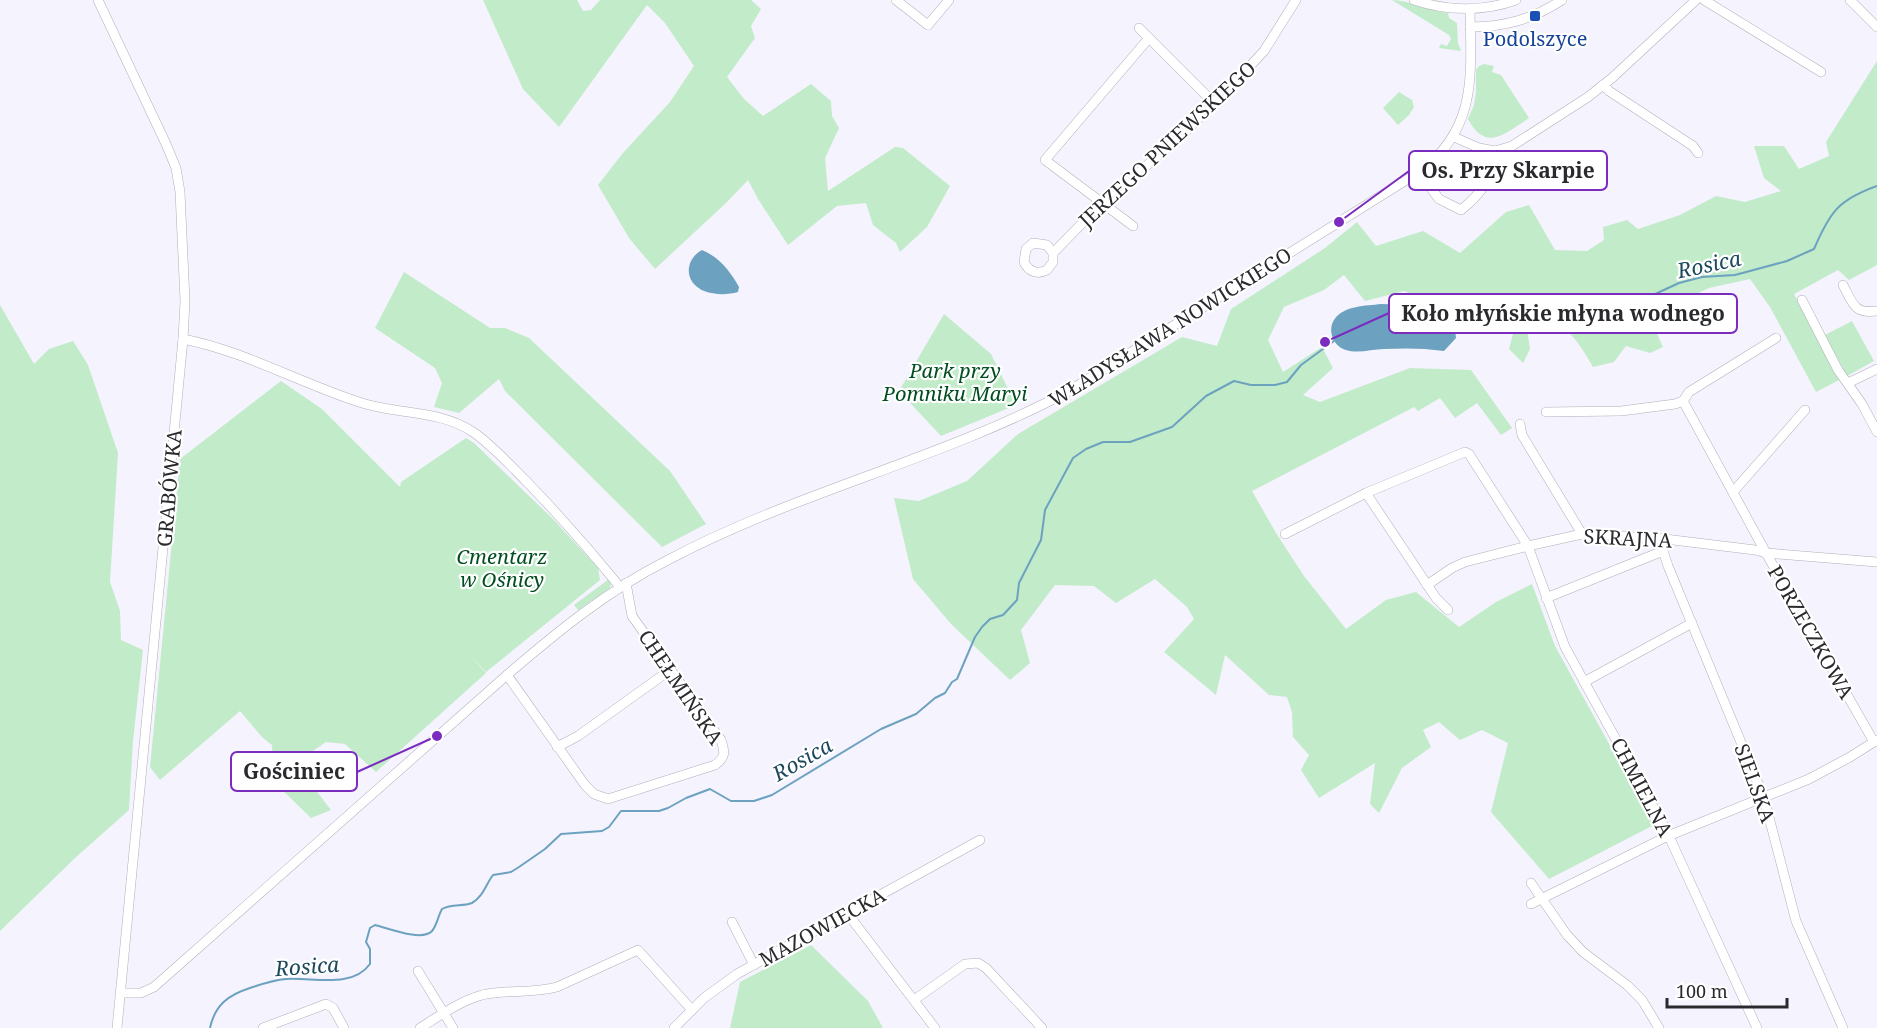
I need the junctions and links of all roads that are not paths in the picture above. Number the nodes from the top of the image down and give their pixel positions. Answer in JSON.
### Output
{"nodes":[{"id":1,"x":98,"y":0,"type":"edge"},
{"id":2,"x":896,"y":0,"type":"edge"},
{"id":3,"x":949,"y":0,"type":"edge"},
{"id":4,"x":1296,"y":0,"type":"edge"},
{"id":5,"x":1414,"y":0,"type":"edge"},
{"id":6,"x":1515,"y":0,"type":"edge"},
{"id":7,"x":1562,"y":0,"type":"edge"},
{"id":8,"x":1696,"y":0,"type":"edge"},
{"id":9,"x":1704,"y":0,"type":"edge"},
{"id":10,"x":1850,"y":0,"type":"edge"},
{"id":11,"x":1470,"y":9,"type":"junction"},
{"id":12,"x":1470,"y":27,"type":"junction"},
{"id":13,"x":1877,"y":27,"type":"edge"},
{"id":14,"x":1139,"y":28,"type":"dead end"},
{"id":15,"x":1149,"y":38,"type":"junction"},
{"id":16,"x":1821,"y":72,"type":"dead end"},
{"id":17,"x":1603,"y":85,"type":"junction"},
{"id":18,"x":1214,"y":103,"type":"junction"},
{"id":19,"x":1454,"y":137,"type":"junction"},
{"id":20,"x":1495,"y":151,"type":"junction"},
{"id":21,"x":1698,"y":153,"type":"dead end"},
{"id":22,"x":1419,"y":172,"type":"junction"},
{"id":23,"x":1102,"y":205,"type":"junction"},
{"id":24,"x":1134,"y":226,"type":"dead end"},
{"id":25,"x":1053,"y":253,"type":"dead end"},
{"id":26,"x":1843,"y":285,"type":"dead end"},
{"id":27,"x":1802,"y":300,"type":"dead end"},
{"id":28,"x":1877,"y":312,"type":"edge"},
{"id":29,"x":183,"y":339,"type":"junction"},
{"id":30,"x":1776,"y":339,"type":"dead end"},
{"id":31,"x":1877,"y":369,"type":"edge"},
{"id":32,"x":1848,"y":384,"type":"junction"},
{"id":33,"x":1683,"y":400,"type":"junction"},
{"id":34,"x":1805,"y":410,"type":"dead end"},
{"id":35,"x":1546,"y":412,"type":"dead end"},
{"id":36,"x":1520,"y":424,"type":"dead end"},
{"id":37,"x":1877,"y":432,"type":"edge"},
{"id":38,"x":1734,"y":492,"type":"junction"},
{"id":39,"x":1366,"y":493,"type":"junction"},
{"id":40,"x":1285,"y":534,"type":"dead end"},
{"id":41,"x":1582,"y":534,"type":"junction"},
{"id":42,"x":1665,"y":540,"type":"junction"},
{"id":43,"x":1528,"y":546,"type":"junction"},
{"id":44,"x":1663,"y":551,"type":"junction"},
{"id":45,"x":1767,"y":553,"type":"junction"},
{"id":46,"x":1877,"y":562,"type":"edge"},
{"id":47,"x":623,"y":585,"type":"junction"},
{"id":48,"x":1427,"y":585,"type":"junction"},
{"id":49,"x":1546,"y":598,"type":"junction"},
{"id":50,"x":1448,"y":610,"type":"dead end"},
{"id":51,"x":1692,"y":623,"type":"junction"},
{"id":52,"x":670,"y":670,"type":"junction"},
{"id":53,"x":507,"y":675,"type":"junction"},
{"id":54,"x":1584,"y":682,"type":"junction"},
{"id":55,"x":1876,"y":741,"type":"edge"},
{"id":56,"x":558,"y":747,"type":"junction"},
{"id":57,"x":1764,"y":798,"type":"junction"},
{"id":58,"x":1668,"y":836,"type":"junction"},
{"id":59,"x":980,"y":840,"type":"dead end"},
{"id":60,"x":1531,"y":883,"type":"dead end"},
{"id":61,"x":1541,"y":899,"type":"junction"},
{"id":62,"x":1531,"y":904,"type":"dead end"},
{"id":63,"x":847,"y":913,"type":"junction"},
{"id":64,"x":732,"y":922,"type":"dead end"},
{"id":65,"x":754,"y":965,"type":"junction"},
{"id":66,"x":418,"y":971,"type":"dead end"},
{"id":67,"x":121,"y":993,"type":"junction"},
{"id":68,"x":914,"y":1000,"type":"junction"},
{"id":69,"x":692,"y":1010,"type":"junction"},
{"id":70,"x":444,"y":1013,"type":"junction"},
{"id":71,"x":117,"y":1028,"type":"edge"},
{"id":72,"x":263,"y":1028,"type":"edge"},
{"id":73,"x":344,"y":1028,"type":"edge"},
{"id":74,"x":420,"y":1028,"type":"edge"},
{"id":75,"x":453,"y":1028,"type":"edge"},
{"id":76,"x":674,"y":1028,"type":"edge"},
{"id":77,"x":935,"y":1028,"type":"edge"},
{"id":78,"x":1042,"y":1028,"type":"edge"},
{"id":79,"x":1659,"y":1028,"type":"edge"},
{"id":80,"x":1757,"y":1028,"type":"edge"},
{"id":81,"x":1843,"y":1028,"type":"edge"}],
"edges":[{"from":1,"to":29,"type":"street","name":"GRABÓWKA"},
{"from":2,"to":3,"type":"street"},
{"from":4,"to":18,"type":"street","name":"JERZEGO PNIEWSKIEGO"},
{"from":5,"to":11,"type":"street"},
{"from":6,"to":11,"type":"street"},
{"from":7,"to":12,"type":"street"},
{"from":8,"to":17,"type":"street"},
{"from":9,"to":16,"type":"street"},
{"from":10,"to":13,"type":"street"},
{"from":11,"to":12,"type":"street","name":"WŁADYSŁAWA NOWICKIEGO"},
{"from":12,"to":19,"type":"street","name":"WŁADYSŁAWA NOWICKIEGO"},
{"from":14,"to":15,"type":"street"},
{"from":15,"to":18,"type":"street"},
{"from":15,"to":23,"type":"street"},
{"from":17,"to":20,"type":"street"},
{"from":17,"to":21,"type":"street"},
{"from":18,"to":23,"type":"street","name":"JERZEGO PNIEWSKIEGO"},
{"from":19,"to":20,"type":"street"},
{"from":19,"to":22,"type":"street","name":"WŁADYSŁAWA NOWICKIEGO"},
{"from":20,"to":22,"type":"street"},
{"from":22,"to":47,"type":"street","name":"WŁADYSŁAWA NOWICKIEGO"},
{"from":23,"to":24,"type":"street"},
{"from":23,"to":25,"type":"street","name":"JERZEGO PNIEWSKIEGO"},
{"from":26,"to":28,"type":"street"},
{"from":27,"to":32,"type":"street"},
{"from":29,"to":47,"type":"street"},
{"from":29,"to":67,"type":"street","name":"GRABÓWKA"},
{"from":30,"to":33,"type":"street"},
{"from":31,"to":32,"type":"street"},
{"from":32,"to":37,"type":"street"},
{"from":33,"to":35,"type":"street"},
{"from":33,"to":38,"type":"street","name":"PORZECZKOWA"},
{"from":34,"to":38,"type":"street"},
{"from":36,"to":41,"type":"street"},
{"from":38,"to":45,"type":"street","name":"PORZECZKOWA"},
{"from":39,"to":40,"type":"street"},
{"from":39,"to":43,"type":"street"},
{"from":39,"to":48,"type":"street"},
{"from":41,"to":42,"type":"street","name":"SKRAJNA"},
{"from":41,"to":43,"type":"street","name":"SKRAJNA"},
{"from":42,"to":44,"type":"street"},
{"from":42,"to":45,"type":"street","name":"SKRAJNA"},
{"from":43,"to":48,"type":"street","name":"SKRAJNA"},
{"from":43,"to":49,"type":"street","name":"CHMIELNA"},
{"from":44,"to":49,"type":"street","name":"SKRAJNA"},
{"from":44,"to":51,"type":"street","name":"SIELSKA"},
{"from":45,"to":46,"type":"street","name":"SKRAJNA"},
{"from":45,"to":55,"type":"street","name":"PORZECZKOWA"},
{"from":47,"to":52,"type":"street","name":"CHEŁMIŃSKA"},
{"from":47,"to":53,"type":"street","name":"WŁADYSŁAWA NOWICKIEGO"},
{"from":48,"to":50,"type":"street"},
{"from":49,"to":54,"type":"street","name":"CHMIELNA"},
{"from":51,"to":54,"type":"street"},
{"from":51,"to":57,"type":"street","name":"SIELSKA"},
{"from":52,"to":56,"type":"street"},
{"from":52,"to":56,"type":"street","name":"CHEŁMIŃSKA"},
{"from":53,"to":56,"type":"street","name":"CHEŁMIŃSKA"},
{"from":53,"to":67,"type":"street","name":"WŁADYSŁAWA NOWICKIEGO"},
{"from":54,"to":58,"type":"street","name":"CHMIELNA"},
{"from":55,"to":57,"type":"street"},
{"from":57,"to":58,"type":"street"},
{"from":57,"to":81,"type":"street","name":"SIELSKA"},
{"from":58,"to":61,"type":"street"},
{"from":58,"to":80,"type":"street","name":"CHMIELNA"},
{"from":59,"to":63,"type":"street","name":"MAZOWIECKA"},
{"from":60,"to":61,"type":"street"},
{"from":61,"to":62,"type":"street"},
{"from":61,"to":79,"type":"street"},
{"from":63,"to":65,"type":"street","name":"MAZOWIECKA"},
{"from":63,"to":68,"type":"street"},
{"from":64,"to":65,"type":"street"},
{"from":65,"to":69,"type":"street","name":"MAZOWIECKA"},
{"from":66,"to":70,"type":"street"},
{"from":67,"to":71,"type":"street","name":"GRABÓWKA"},
{"from":68,"to":77,"type":"street"},
{"from":68,"to":78,"type":"street"},
{"from":69,"to":70,"type":"street"},
{"from":69,"to":76,"type":"street","name":"MAZOWIECKA"},
{"from":70,"to":74,"type":"street"},
{"from":70,"to":75,"type":"street"},
{"from":72,"to":73,"type":"street"}]}
